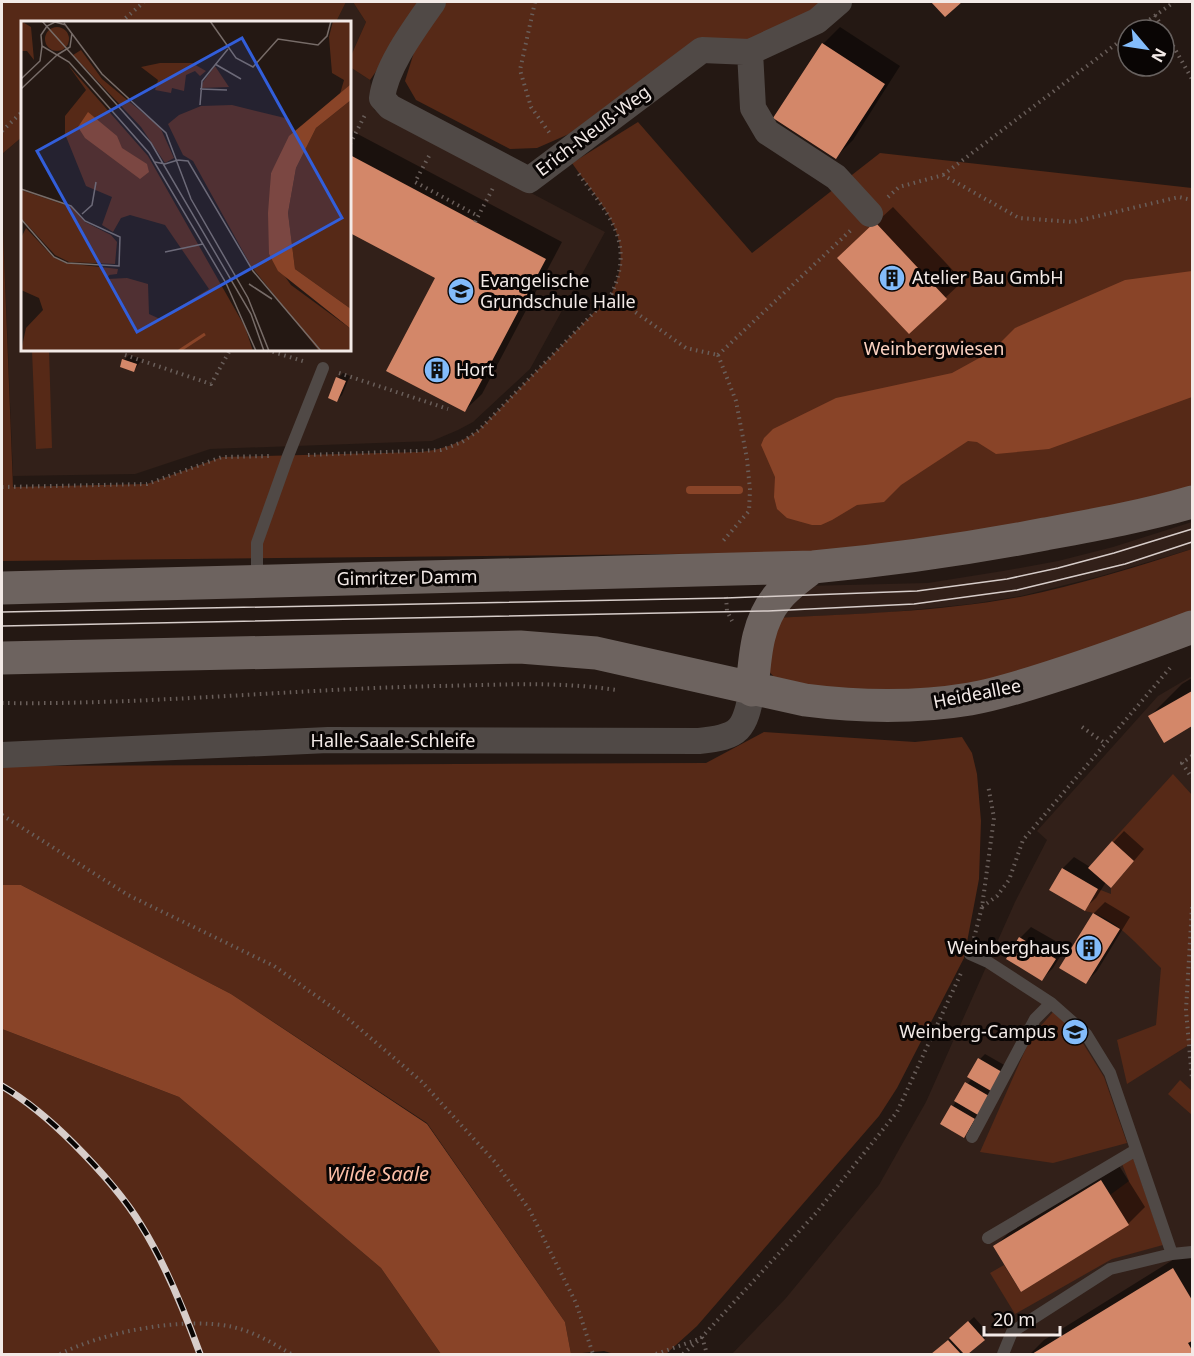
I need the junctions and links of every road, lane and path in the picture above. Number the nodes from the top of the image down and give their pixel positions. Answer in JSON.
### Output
{"nodes":[{"id":1,"x":144,"y":2,"type":"edge"},
{"id":2,"x":433,"y":2,"type":"edge"},
{"id":3,"x":536,"y":2,"type":"edge"},
{"id":4,"x":839,"y":2,"type":"edge"},
{"id":5,"x":1174,"y":2,"type":"edge"},
{"id":6,"x":1155,"y":15,"type":"junction"},
{"id":7,"x":1151,"y":18,"type":"edge"},
{"id":8,"x":1157,"y":18,"type":"edge"},
{"id":9,"x":122,"y":21,"type":"edge"},
{"id":10,"x":1116,"y":44,"type":"edge"},
{"id":11,"x":1176,"y":51,"type":"edge"},
{"id":12,"x":750,"y":52,"type":"junction"},
{"id":13,"x":1192,"y":79,"type":"edge"},
{"id":14,"x":21,"y":113,"type":"edge"},
{"id":15,"x":2,"y":131,"type":"edge"},
{"id":16,"x":442,"y":133,"type":"junction"},
{"id":17,"x":564,"y":152,"type":"junction"},
{"id":18,"x":944,"y":175,"type":"junction"},
{"id":19,"x":488,"y":198,"type":"dead end"},
{"id":20,"x":1192,"y":200,"type":"edge"},
{"id":21,"x":870,"y":213,"type":"junction"},
{"id":22,"x":478,"y":216,"type":"junction"},
{"id":23,"x":475,"y":222,"type":"dead end"},
{"id":24,"x":611,"y":295,"type":"junction"},
{"id":25,"x":229,"y":351,"type":"edge"},
{"id":26,"x":270,"y":351,"type":"edge"},
{"id":27,"x":125,"y":355,"type":"dead end"},
{"id":28,"x":718,"y":355,"type":"junction"},
{"id":29,"x":323,"y":368,"type":"junction"},
{"id":30,"x":448,"y":409,"type":"dead end"},
{"id":31,"x":288,"y":456,"type":"junction"},
{"id":32,"x":2,"y":487,"type":"edge"},
{"id":33,"x":750,"y":490,"type":"dead end"},
{"id":34,"x":1192,"y":502,"type":"edge"},
{"id":35,"x":813,"y":567,"type":"junction"},
{"id":36,"x":257,"y":582,"type":"junction"},
{"id":37,"x":2,"y":588,"type":"edge"},
{"id":38,"x":726,"y":598,"type":"dead end"},
{"id":39,"x":727,"y":611,"type":"dead end"},
{"id":40,"x":1192,"y":627,"type":"edge"},
{"id":41,"x":2,"y":658,"type":"edge"},
{"id":42,"x":1175,"y":662,"type":"dead end"},
{"id":43,"x":752,"y":690,"type":"junction"},
{"id":44,"x":624,"y":691,"type":"dead end"},
{"id":45,"x":2,"y":703,"type":"edge"},
{"id":46,"x":1082,"y":727,"type":"dead end"},
{"id":47,"x":1107,"y":744,"type":"junction"},
{"id":48,"x":2,"y":755,"type":"edge"},
{"id":49,"x":1192,"y":756,"type":"edge"},
{"id":50,"x":1192,"y":778,"type":"edge"},
{"id":51,"x":988,"y":786,"type":"dead end"},
{"id":52,"x":2,"y":815,"type":"edge"},
{"id":53,"x":1192,"y":907,"type":"edge"},
{"id":54,"x":982,"y":908,"type":"junction"},
{"id":55,"x":970,"y":954,"type":"junction"},
{"id":56,"x":1051,"y":1003,"type":"junction"},
{"id":57,"x":1192,"y":1079,"type":"edge"},
{"id":58,"x":972,"y":1137,"type":"dead end"},
{"id":59,"x":1136,"y":1150,"type":"junction"},
{"id":60,"x":988,"y":1238,"type":"dead end"},
{"id":61,"x":1192,"y":1252,"type":"edge"},
{"id":62,"x":1172,"y":1254,"type":"junction"},
{"id":63,"x":702,"y":1337,"type":"junction"},
{"id":64,"x":60,"y":1354,"type":"edge"},
{"id":65,"x":291,"y":1354,"type":"edge"},
{"id":66,"x":593,"y":1354,"type":"edge"},
{"id":67,"x":656,"y":1354,"type":"edge"},
{"id":68,"x":683,"y":1354,"type":"edge"},
{"id":69,"x":707,"y":1354,"type":"edge"},
{"id":70,"x":1003,"y":1354,"type":"edge"}],
"edges":[{"from":1,"to":9,"type":"path"},
{"from":2,"to":16,"type":"street","name":"Erich-Neuß-Weg"},
{"from":3,"to":17,"type":"path"},
{"from":4,"to":12,"type":"street","name":"Erich-Neuß-Weg"},
{"from":5,"to":6,"type":"path"},
{"from":6,"to":7,"type":"path"},
{"from":6,"to":8,"type":"path"},
{"from":10,"to":18,"type":"path"},
{"from":11,"to":13,"type":"path"},
{"from":12,"to":17,"type":"street","name":"Erich-Neuß-Weg"},
{"from":12,"to":21,"type":"street"},
{"from":14,"to":15,"type":"path"},
{"from":16,"to":17,"type":"street","name":"Erich-Neuß-Weg"},
{"from":16,"to":22,"type":"path"},
{"from":17,"to":24,"type":"path"},
{"from":18,"to":20,"type":"path"},
{"from":18,"to":21,"type":"path"},
{"from":19,"to":22,"type":"path"},
{"from":21,"to":28,"type":"path"},
{"from":22,"to":23,"type":"path"},
{"from":24,"to":28,"type":"path"},
{"from":24,"to":31,"type":"path"},
{"from":25,"to":27,"type":"path"},
{"from":26,"to":29,"type":"path"},
{"from":28,"to":33,"type":"path"},
{"from":29,"to":30,"type":"path"},
{"from":29,"to":31,"type":"lane"},
{"from":31,"to":32,"type":"path"},
{"from":31,"to":36,"type":"lane"},
{"from":34,"to":35,"type":"main road"},
{"from":35,"to":36,"type":"main road","name":"Gimritzer Damm"},
{"from":35,"to":43,"type":"main road"},
{"from":36,"to":37,"type":"main road","name":"Gimritzer Damm"},
{"from":38,"to":39,"type":"path"},
{"from":40,"to":43,"type":"main road","name":"Heideallee"},
{"from":41,"to":43,"type":"main road"},
{"from":42,"to":47,"type":"path"},
{"from":43,"to":48,"type":"street","name":"Halle-Saale-Schleife"},
{"from":44,"to":45,"type":"path"},
{"from":46,"to":47,"type":"path"},
{"from":47,"to":54,"type":"path"},
{"from":49,"to":50,"type":"path"},
{"from":51,"to":54,"type":"path"},
{"from":52,"to":66,"type":"path"},
{"from":53,"to":57,"type":"path"},
{"from":54,"to":55,"type":"path"},
{"from":55,"to":56,"type":"lane"},
{"from":55,"to":63,"type":"path"},
{"from":56,"to":58,"type":"lane"},
{"from":56,"to":59,"type":"lane"},
{"from":59,"to":60,"type":"lane"},
{"from":59,"to":62,"type":"lane"},
{"from":61,"to":62,"type":"lane"},
{"from":62,"to":70,"type":"lane"},
{"from":63,"to":67,"type":"path"},
{"from":63,"to":68,"type":"path"},
{"from":63,"to":69,"type":"path"},
{"from":64,"to":65,"type":"path"}]}
